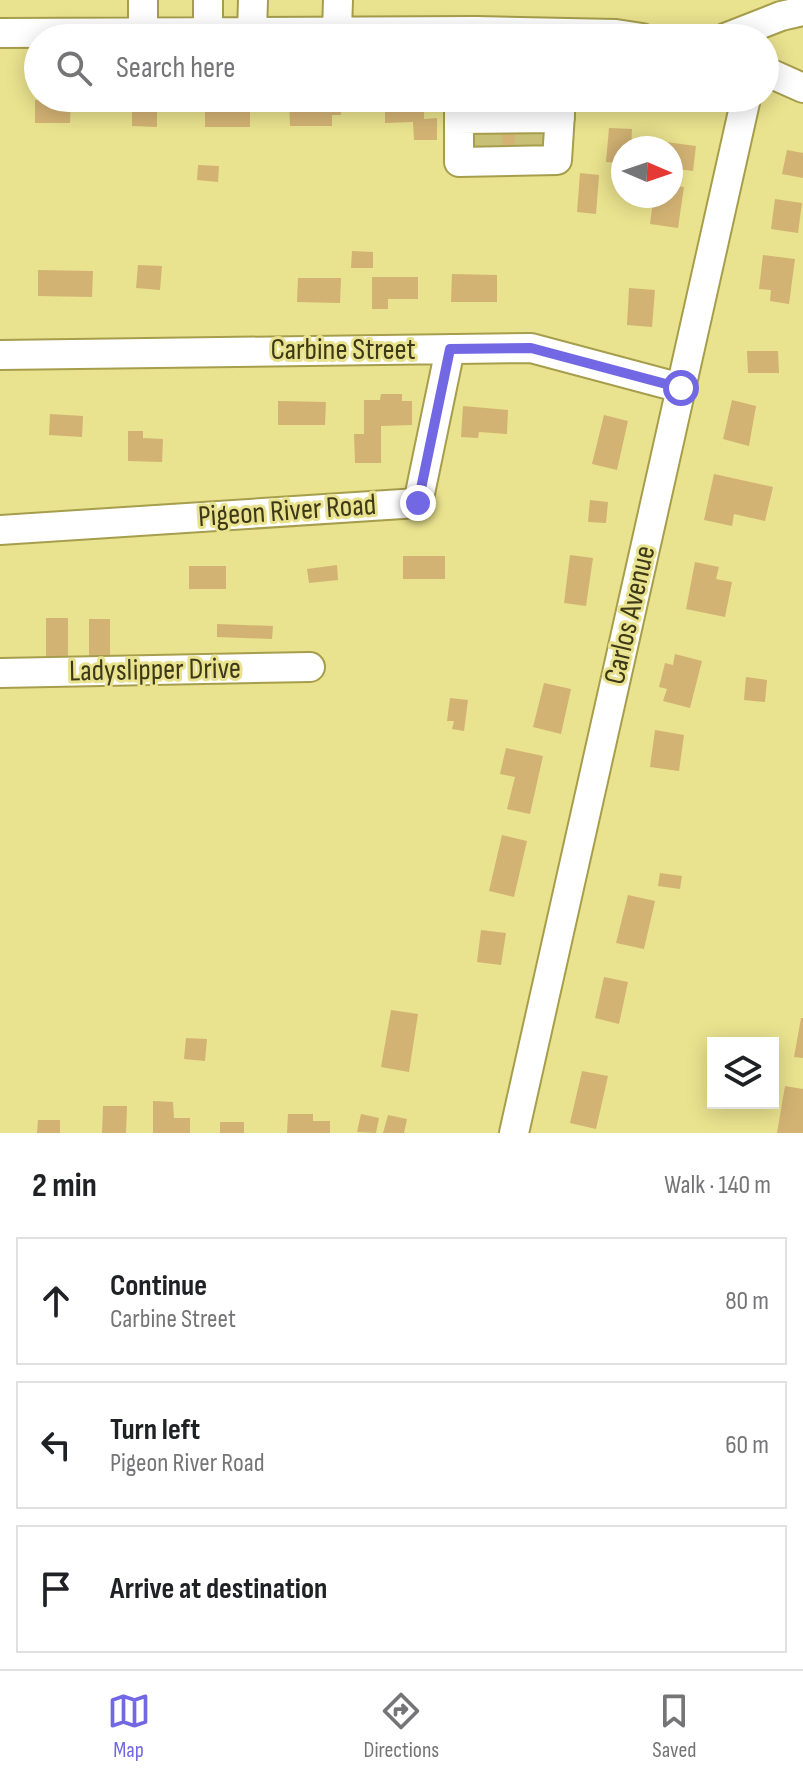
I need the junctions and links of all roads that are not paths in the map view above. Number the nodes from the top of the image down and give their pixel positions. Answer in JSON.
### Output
{"nodes":[{"id":1,"x":143,"y":0,"type":"edge"},
{"id":2,"x":208,"y":0,"type":"edge"},
{"id":3,"x":253,"y":0,"type":"edge"},
{"id":4,"x":338,"y":0,"type":"edge"},
{"id":5,"x":803,"y":11,"type":"edge"},
{"id":6,"x":143,"y":24,"type":"edge"},
{"id":7,"x":208,"y":24,"type":"edge"},
{"id":8,"x":252,"y":24,"type":"edge"},
{"id":9,"x":337,"y":24,"type":"edge"},
{"id":10,"x":776,"y":24,"type":"edge"},
{"id":11,"x":0,"y":33,"type":"edge"},
{"id":12,"x":24,"y":33,"type":"edge"},
{"id":13,"x":779,"y":77,"type":"edge"},
{"id":14,"x":803,"y":88,"type":"edge"},
{"id":15,"x":459,"y":112,"type":"edge"},
{"id":16,"x":465,"y":112,"type":"edge"},
{"id":17,"x":551,"y":112,"type":"edge"},
{"id":18,"x":560,"y":112,"type":"edge"},
{"id":19,"x":743,"y":112,"type":"edge"},
{"id":20,"x":508,"y":132,"type":"edge"},
{"id":21,"x":450,"y":349,"type":"junction"},
{"id":22,"x":0,"y":355,"type":"edge"},
{"id":23,"x":681,"y":388,"type":"junction"},
{"id":24,"x":0,"y":530,"type":"edge"},
{"id":25,"x":310,"y":667,"type":"dead end"},
{"id":26,"x":0,"y":673,"type":"edge"},
{"id":27,"x":514,"y":1133,"type":"edge"}],
"edges":[{"from":1,"to":6,"type":"street"},
{"from":2,"to":7,"type":"street"},
{"from":3,"to":8,"type":"street"},
{"from":4,"to":9,"type":"street"},
{"from":5,"to":10,"type":"street"},
{"from":11,"to":12,"type":"street"},
{"from":13,"to":14,"type":"street"},
{"from":15,"to":20,"type":"street"},
{"from":16,"to":20,"type":"street"},
{"from":17,"to":20,"type":"street"},
{"from":18,"to":20,"type":"street"},
{"from":19,"to":23,"type":"street","name":"Carlos Avenue"},
{"from":21,"to":22,"type":"street","name":"Carbine Street"},
{"from":21,"to":23,"type":"street","name":"Carbine Street"},
{"from":21,"to":24,"type":"street","name":"Pigeon River Road"},
{"from":23,"to":27,"type":"street","name":"Carlos Avenue"},
{"from":25,"to":26,"type":"street","name":"Ladyslipper Drive"}]}
